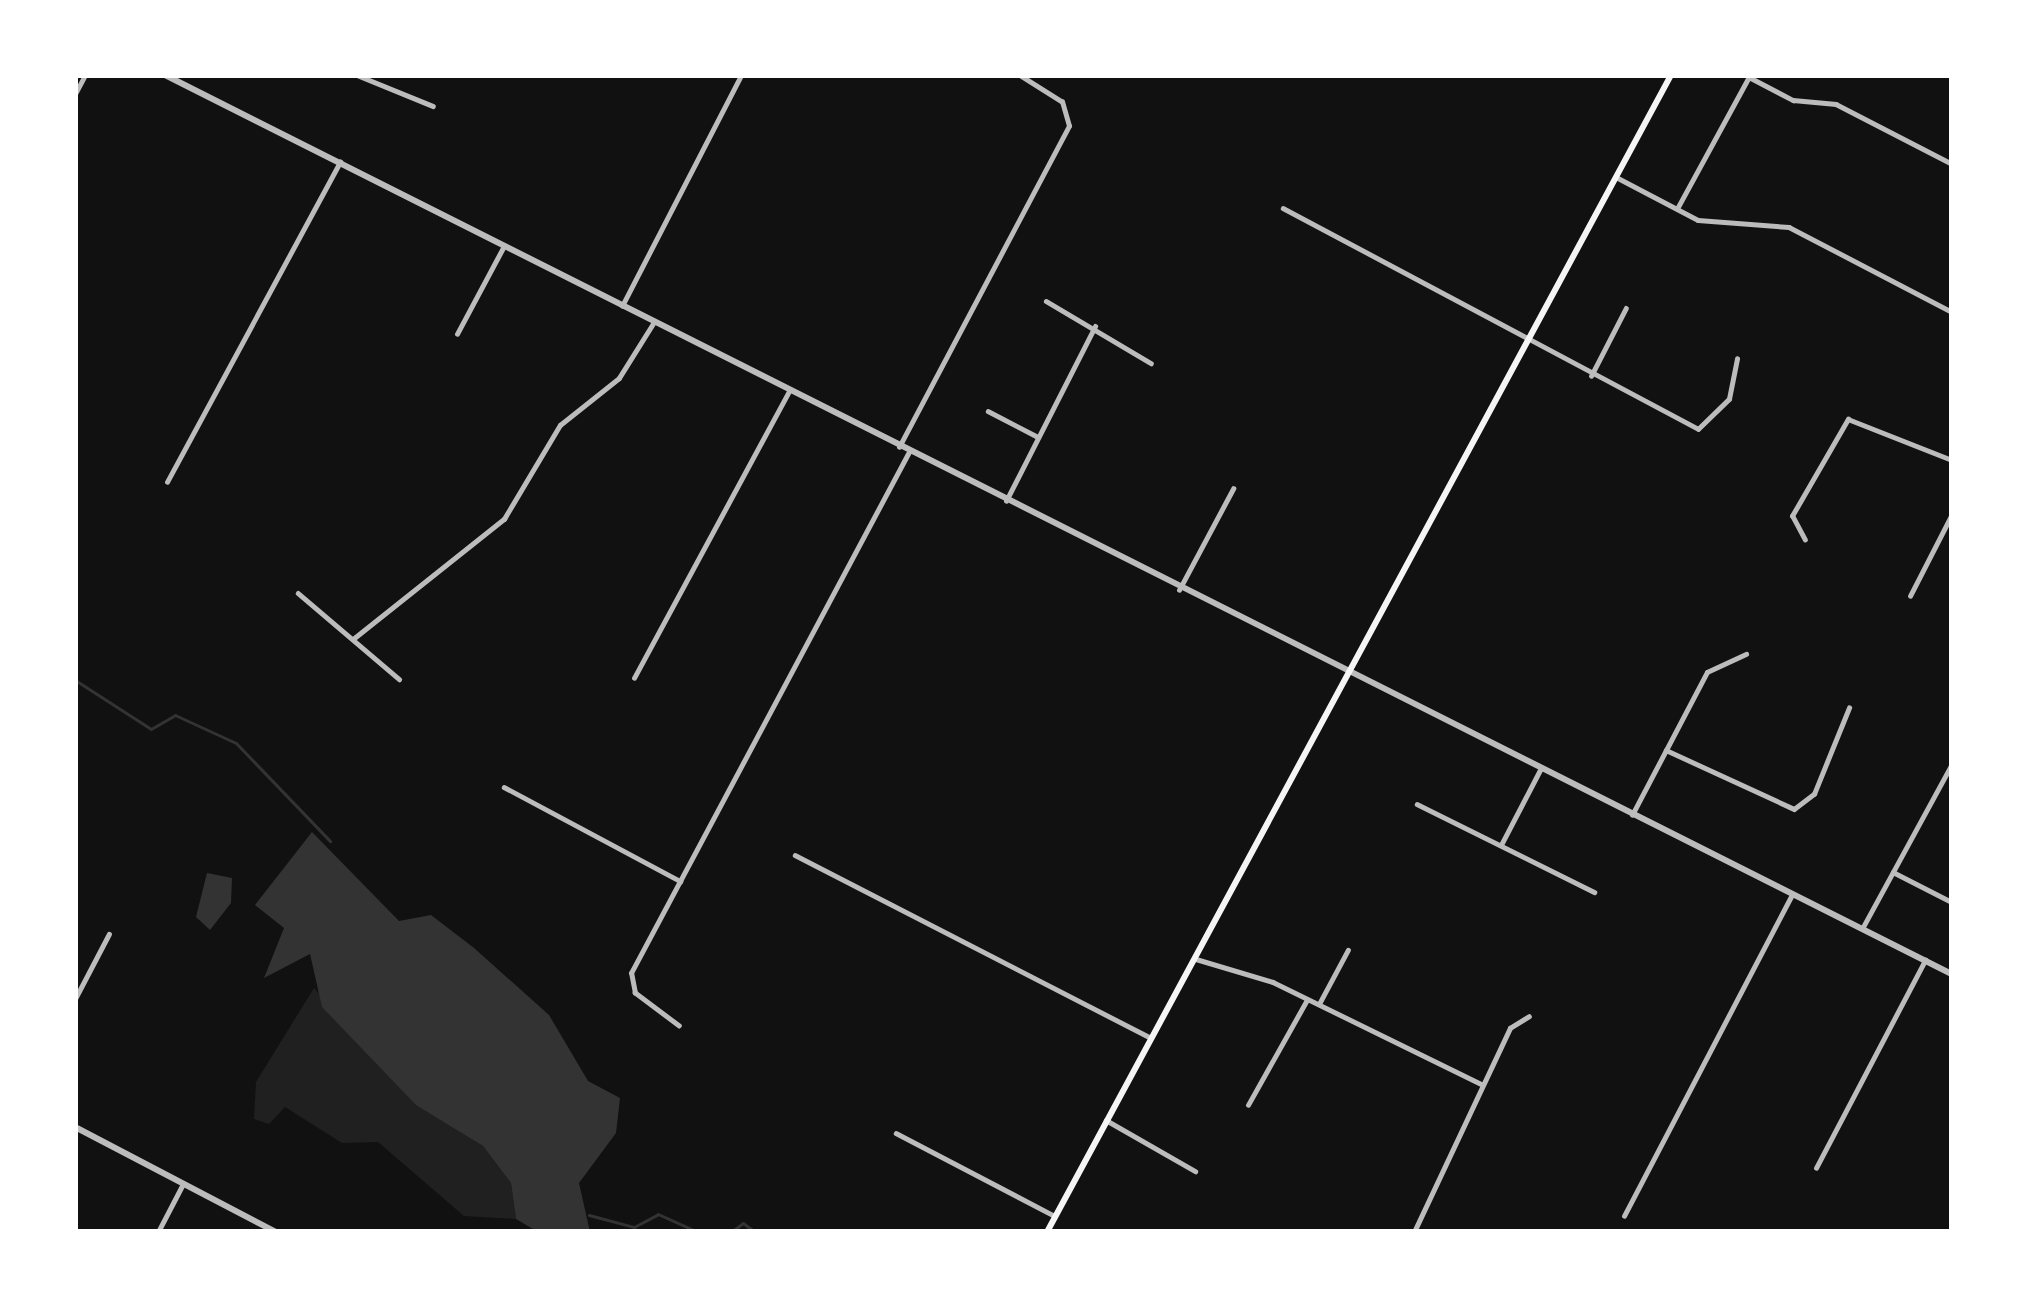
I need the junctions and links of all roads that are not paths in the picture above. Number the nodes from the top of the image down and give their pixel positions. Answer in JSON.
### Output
{"nodes":[{"id":1,"x":85,"y":75,"type":"edge"},
{"id":2,"x":165,"y":75,"type":"edge"},
{"id":3,"x":196,"y":75,"type":"edge"},
{"id":4,"x":358,"y":75,"type":"edge"},
{"id":5,"x":741,"y":75,"type":"edge"},
{"id":6,"x":1019,"y":75,"type":"edge"},
{"id":7,"x":1671,"y":75,"type":"edge"},
{"id":8,"x":1749,"y":76,"type":"edge"},
{"id":9,"x":190,"y":87,"type":"junction"},
{"id":10,"x":75,"y":94,"type":"edge"},
{"id":11,"x":433,"y":106,"type":"dead end"},
{"id":12,"x":340,"y":162,"type":"junction"},
{"id":13,"x":1952,"y":164,"type":"edge"},
{"id":14,"x":1616,"y":178,"type":"junction"},
{"id":15,"x":1283,"y":208,"type":"dead end"},
{"id":16,"x":1678,"y":208,"type":"junction"},
{"id":17,"x":504,"y":246,"type":"junction"},
{"id":18,"x":1046,"y":301,"type":"dead end"},
{"id":19,"x":622,"y":306,"type":"junction"},
{"id":20,"x":1626,"y":308,"type":"dead end"},
{"id":21,"x":1952,"y":312,"type":"edge"},
{"id":22,"x":654,"y":322,"type":"junction"},
{"id":23,"x":1095,"y":326,"type":"junction"},
{"id":24,"x":457,"y":334,"type":"dead end"},
{"id":25,"x":1529,"y":344,"type":"junction"},
{"id":26,"x":1737,"y":359,"type":"dead end"},
{"id":27,"x":1151,"y":363,"type":"dead end"},
{"id":28,"x":1591,"y":376,"type":"junction"},
{"id":29,"x":790,"y":391,"type":"junction"},
{"id":30,"x":988,"y":411,"type":"dead end"},
{"id":31,"x":1038,"y":436,"type":"junction"},
{"id":32,"x":899,"y":447,"type":"junction"},
{"id":33,"x":909,"y":452,"type":"junction"},
{"id":34,"x":1952,"y":460,"type":"edge"},
{"id":35,"x":167,"y":482,"type":"dead end"},
{"id":36,"x":1233,"y":489,"type":"dead end"},
{"id":37,"x":1006,"y":501,"type":"junction"},
{"id":38,"x":1952,"y":514,"type":"edge"},
{"id":39,"x":1804,"y":540,"type":"dead end"},
{"id":40,"x":1179,"y":590,"type":"junction"},
{"id":41,"x":298,"y":593,"type":"dead end"},
{"id":42,"x":1910,"y":596,"type":"dead end"},
{"id":43,"x":353,"y":639,"type":"junction"},
{"id":44,"x":1746,"y":654,"type":"dead end"},
{"id":45,"x":634,"y":678,"type":"dead end"},
{"id":46,"x":399,"y":679,"type":"dead end"},
{"id":47,"x":1352,"y":679,"type":"junction"},
{"id":48,"x":1849,"y":708,"type":"dead end"},
{"id":49,"x":1666,"y":750,"type":"junction"},
{"id":50,"x":1952,"y":764,"type":"edge"},
{"id":51,"x":1540,"y":770,"type":"junction"},
{"id":52,"x":504,"y":787,"type":"dead end"},
{"id":53,"x":1417,"y":804,"type":"dead end"},
{"id":54,"x":1631,"y":815,"type":"junction"},
{"id":55,"x":1500,"y":846,"type":"junction"},
{"id":56,"x":795,"y":855,"type":"dead end"},
{"id":57,"x":1891,"y":871,"type":"junction"},
{"id":58,"x":680,"y":881,"type":"junction"},
{"id":59,"x":1594,"y":892,"type":"dead end"},
{"id":60,"x":1792,"y":894,"type":"junction"},
{"id":61,"x":1952,"y":902,"type":"edge"},
{"id":62,"x":1863,"y":928,"type":"junction"},
{"id":63,"x":110,"y":934,"type":"dead end"},
{"id":64,"x":1348,"y":950,"type":"dead end"},
{"id":65,"x":1196,"y":959,"type":"junction"},
{"id":66,"x":1925,"y":960,"type":"junction"},
{"id":67,"x":1952,"y":974,"type":"edge"},
{"id":68,"x":75,"y":999,"type":"edge"},
{"id":69,"x":1307,"y":1000,"type":"junction"},
{"id":70,"x":1319,"y":1004,"type":"junction"},
{"id":71,"x":1529,"y":1016,"type":"dead end"},
{"id":72,"x":679,"y":1026,"type":"dead end"},
{"id":73,"x":1151,"y":1038,"type":"junction"},
{"id":74,"x":1481,"y":1084,"type":"junction"},
{"id":75,"x":1248,"y":1105,"type":"dead end"},
{"id":76,"x":1106,"y":1120,"type":"junction"},
{"id":77,"x":75,"y":1127,"type":"edge"},
{"id":78,"x":896,"y":1133,"type":"dead end"},
{"id":79,"x":1816,"y":1168,"type":"dead end"},
{"id":80,"x":1195,"y":1171,"type":"dead end"},
{"id":81,"x":183,"y":1184,"type":"junction"},
{"id":82,"x":1055,"y":1216,"type":"junction"},
{"id":83,"x":1624,"y":1216,"type":"dead end"},
{"id":84,"x":158,"y":1232,"type":"edge"},
{"id":85,"x":276,"y":1232,"type":"edge"},
{"id":86,"x":1047,"y":1232,"type":"edge"},
{"id":87,"x":1414,"y":1232,"type":"edge"}],
"edges":[{"from":1,"to":10,"type":"street"},
{"from":2,"to":9,"type":"street"},
{"from":3,"to":9,"type":"street"},
{"from":4,"to":11,"type":"street"},
{"from":5,"to":19,"type":"street"},
{"from":6,"to":32,"type":"street"},
{"from":7,"to":14,"type":"main road"},
{"from":8,"to":13,"type":"street"},
{"from":8,"to":16,"type":"street"},
{"from":9,"to":12,"type":"street"},
{"from":12,"to":17,"type":"street"},
{"from":12,"to":35,"type":"street"},
{"from":14,"to":16,"type":"street"},
{"from":14,"to":25,"type":"main road"},
{"from":15,"to":25,"type":"street"},
{"from":16,"to":21,"type":"street"},
{"from":17,"to":19,"type":"street"},
{"from":17,"to":24,"type":"street"},
{"from":18,"to":23,"type":"street"},
{"from":19,"to":22,"type":"street"},
{"from":20,"to":28,"type":"street"},
{"from":22,"to":29,"type":"street"},
{"from":22,"to":43,"type":"street"},
{"from":23,"to":27,"type":"street"},
{"from":23,"to":31,"type":"street"},
{"from":25,"to":28,"type":"street"},
{"from":25,"to":47,"type":"main road"},
{"from":26,"to":28,"type":"street"},
{"from":29,"to":32,"type":"street"},
{"from":29,"to":45,"type":"street"},
{"from":30,"to":31,"type":"street"},
{"from":31,"to":37,"type":"street"},
{"from":32,"to":33,"type":"street"},
{"from":33,"to":37,"type":"street"},
{"from":33,"to":58,"type":"street"},
{"from":34,"to":39,"type":"street"},
{"from":36,"to":40,"type":"street"},
{"from":37,"to":40,"type":"street"},
{"from":38,"to":42,"type":"street"},
{"from":40,"to":47,"type":"street"},
{"from":41,"to":43,"type":"street"},
{"from":43,"to":46,"type":"street"},
{"from":44,"to":49,"type":"street"},
{"from":47,"to":51,"type":"street"},
{"from":47,"to":65,"type":"main road"},
{"from":48,"to":49,"type":"street"},
{"from":49,"to":54,"type":"street"},
{"from":50,"to":57,"type":"street"},
{"from":51,"to":54,"type":"street"},
{"from":51,"to":55,"type":"street"},
{"from":52,"to":58,"type":"street"},
{"from":53,"to":55,"type":"street"},
{"from":54,"to":60,"type":"street"},
{"from":55,"to":59,"type":"street"},
{"from":56,"to":73,"type":"street"},
{"from":57,"to":61,"type":"street"},
{"from":57,"to":62,"type":"street"},
{"from":58,"to":72,"type":"street"},
{"from":60,"to":62,"type":"street"},
{"from":60,"to":83,"type":"street"},
{"from":62,"to":66,"type":"street"},
{"from":63,"to":68,"type":"street"},
{"from":64,"to":70,"type":"street"},
{"from":65,"to":69,"type":"street"},
{"from":65,"to":73,"type":"main road"},
{"from":66,"to":67,"type":"street"},
{"from":66,"to":79,"type":"street"},
{"from":69,"to":70,"type":"street"},
{"from":69,"to":75,"type":"street"},
{"from":70,"to":74,"type":"street"},
{"from":71,"to":74,"type":"street"},
{"from":73,"to":76,"type":"main road"},
{"from":74,"to":87,"type":"street"},
{"from":76,"to":80,"type":"street"},
{"from":76,"to":82,"type":"main road"},
{"from":77,"to":81,"type":"street"},
{"from":78,"to":82,"type":"street"},
{"from":81,"to":84,"type":"street"},
{"from":81,"to":85,"type":"street"},
{"from":82,"to":86,"type":"main road"}]}
